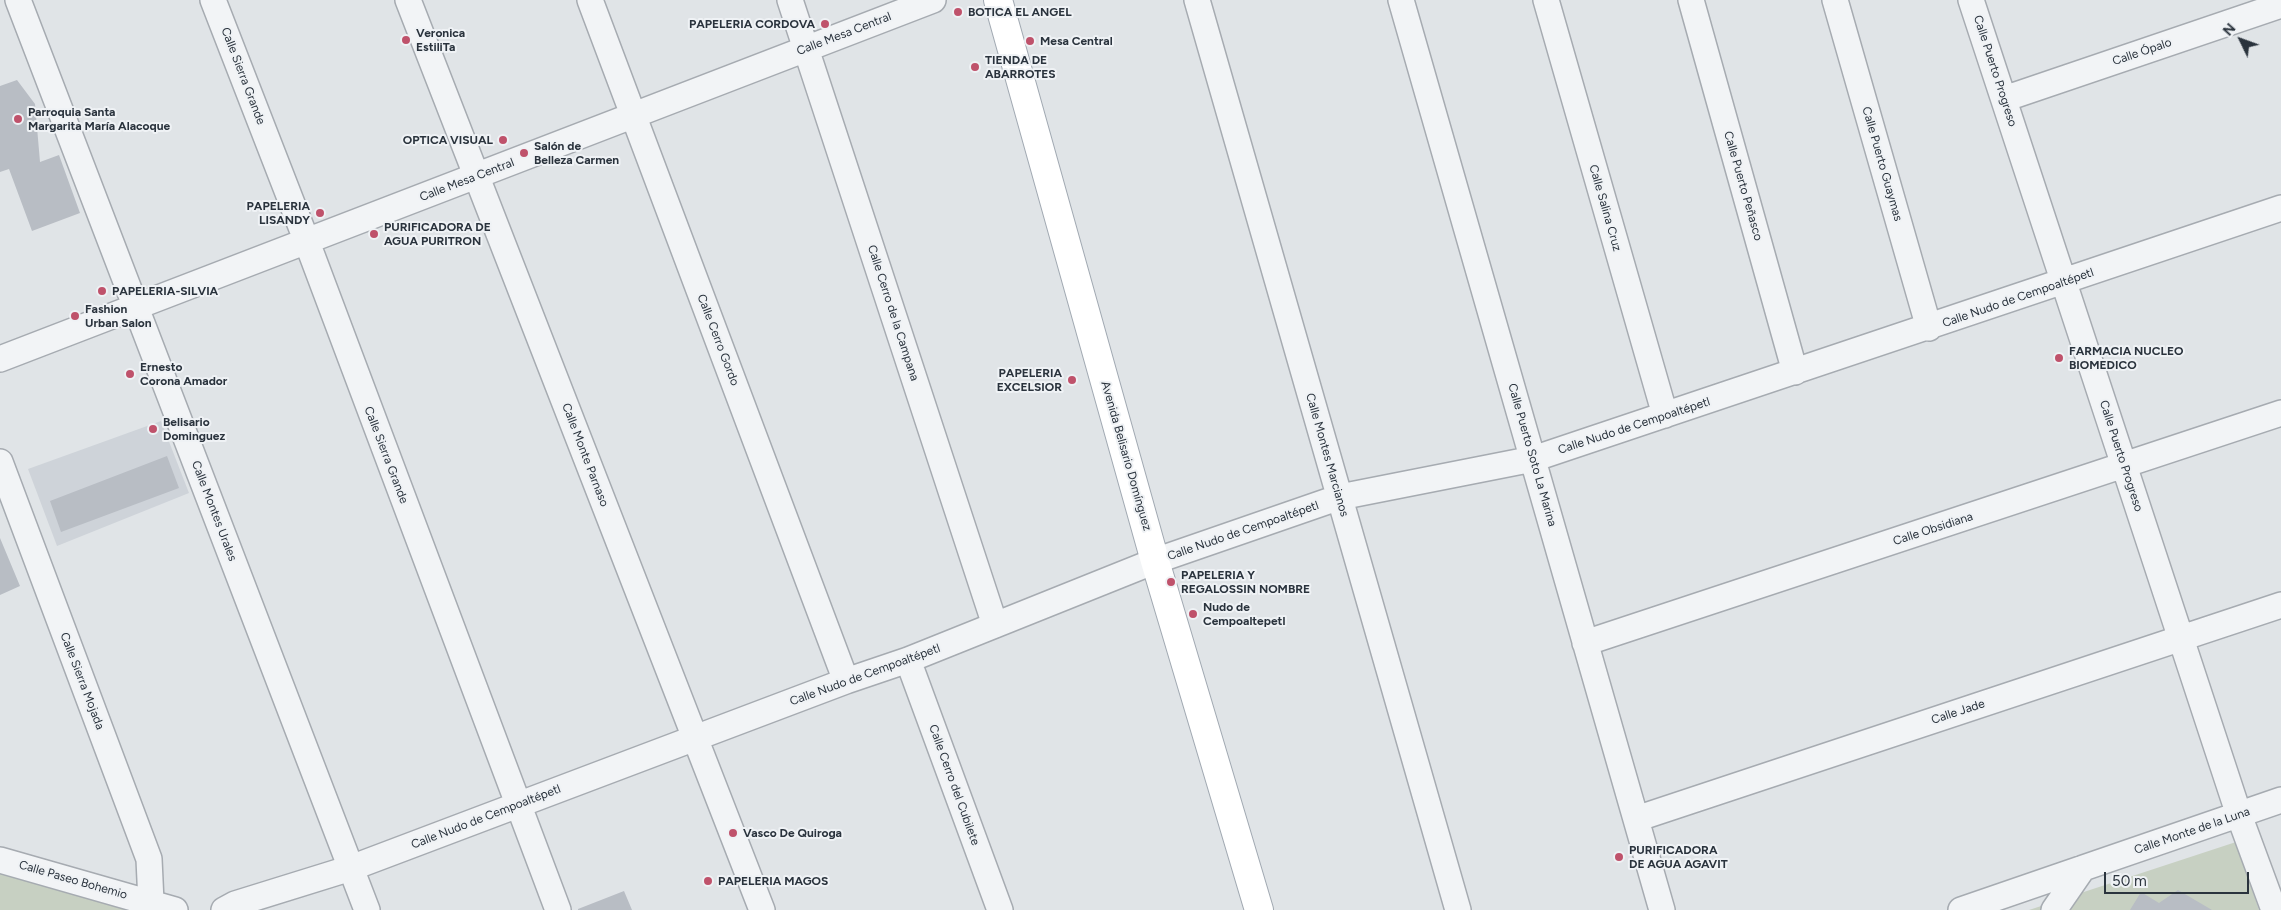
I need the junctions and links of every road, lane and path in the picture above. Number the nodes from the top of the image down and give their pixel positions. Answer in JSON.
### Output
{"nodes":[{"id":1,"x":18,"y":0,"type":"edge"},
{"id":2,"x":213,"y":0,"type":"edge"},
{"id":3,"x":408,"y":0,"type":"edge"},
{"id":4,"x":590,"y":0,"type":"edge"},
{"id":5,"x":790,"y":0,"type":"edge"},
{"id":6,"x":933,"y":0,"type":"edge"},
{"id":7,"x":998,"y":0,"type":"edge"},
{"id":8,"x":1197,"y":0,"type":"edge"},
{"id":9,"x":1401,"y":0,"type":"edge"},
{"id":10,"x":1546,"y":0,"type":"edge"},
{"id":11,"x":1691,"y":0,"type":"edge"},
{"id":12,"x":1835,"y":0,"type":"edge"},
{"id":13,"x":1971,"y":0,"type":"edge"},
{"id":14,"x":2281,"y":5,"type":"edge"},
{"id":15,"x":806,"y":49,"type":"junction"},
{"id":16,"x":2004,"y":99,"type":"junction"},
{"id":17,"x":634,"y":116,"type":"junction"},
{"id":18,"x":476,"y":177,"type":"junction"},
{"id":19,"x":2281,"y":208,"type":"edge"},
{"id":20,"x":307,"y":242,"type":"junction"},
{"id":21,"x":2064,"y":282,"type":"junction"},
{"id":22,"x":136,"y":307,"type":"junction"},
{"id":23,"x":1929,"y":328,"type":"junction"},
{"id":24,"x":0,"y":359,"type":"edge"},
{"id":25,"x":1795,"y":372,"type":"junction"},
{"id":26,"x":2281,"y":413,"type":"edge"},
{"id":27,"x":1665,"y":415,"type":"junction"},
{"id":28,"x":1533,"y":459,"type":"junction"},
{"id":29,"x":0,"y":462,"type":"edge"},
{"id":30,"x":2124,"y":466,"type":"junction"},
{"id":31,"x":1340,"y":497,"type":"junction"},
{"id":32,"x":1156,"y":561,"type":"junction"},
{"id":33,"x":2281,"y":605,"type":"edge"},
{"id":34,"x":996,"y":625,"type":"junction"},
{"id":35,"x":2181,"y":639,"type":"junction"},
{"id":36,"x":1585,"y":643,"type":"junction"},
{"id":37,"x":908,"y":660,"type":"junction"},
{"id":38,"x":846,"y":681,"type":"junction"},
{"id":39,"x":696,"y":739,"type":"junction"},
{"id":40,"x":2281,"y":800,"type":"edge"},
{"id":41,"x":517,"y":804,"type":"junction"},
{"id":42,"x":2239,"y":815,"type":"junction"},
{"id":43,"x":1636,"y":819,"type":"junction"},
{"id":44,"x":0,"y":860,"type":"edge"},
{"id":45,"x":352,"y":868,"type":"junction"},
{"id":46,"x":2083,"y":868,"type":"junction"},
{"id":47,"x":158,"y":907,"type":"edge"},
{"id":48,"x":224,"y":910,"type":"edge"},
{"id":49,"x":366,"y":910,"type":"edge"},
{"id":50,"x":558,"y":910,"type":"edge"},
{"id":51,"x":762,"y":910,"type":"edge"},
{"id":52,"x":1000,"y":910,"type":"edge"},
{"id":53,"x":1258,"y":910,"type":"edge"},
{"id":54,"x":1458,"y":910,"type":"edge"},
{"id":55,"x":1662,"y":910,"type":"edge"},
{"id":56,"x":1961,"y":910,"type":"edge"},
{"id":57,"x":2054,"y":910,"type":"edge"},
{"id":58,"x":2274,"y":910,"type":"edge"}],
"edges":[{"from":1,"to":22,"type":"street","name":"Calle Montes Urales"},
{"from":2,"to":20,"type":"street","name":"Calle Sierra Grande"},
{"from":3,"to":18,"type":"street","name":"Calle Monte Parnaso"},
{"from":4,"to":17,"type":"street","name":"Calle Cerro Gordo"},
{"from":5,"to":15,"type":"street","name":"Calle Cerro de la Campana"},
{"from":6,"to":15,"type":"street","name":"Calle Mesa Central"},
{"from":7,"to":32,"type":"main road","name":"Avenida Belisario Domínguez"},
{"from":8,"to":31,"type":"street","name":"Calle Montes Marcianos"},
{"from":9,"to":28,"type":"street","name":"Calle Puerto Soto La Marina"},
{"from":10,"to":27,"type":"street","name":"Calle Salina Cruz"},
{"from":11,"to":25,"type":"street","name":"Calle Puerto Peñasco"},
{"from":12,"to":23,"type":"street","name":"Calle Puerto Guaymas"},
{"from":13,"to":16,"type":"street","name":"Calle Puerto Progreso"},
{"from":14,"to":16,"type":"street","name":"Calle Ópalo"},
{"from":15,"to":17,"type":"street","name":"Calle Mesa Central"},
{"from":15,"to":34,"type":"street","name":"Calle Cerro de la Campana"},
{"from":16,"to":21,"type":"street","name":"Calle Puerto Progreso"},
{"from":17,"to":18,"type":"street","name":"Calle Mesa Central"},
{"from":17,"to":38,"type":"street","name":"Calle Cerro Gordo"},
{"from":18,"to":20,"type":"street","name":"Calle Mesa Central"},
{"from":18,"to":39,"type":"street","name":"Calle Monte Parnaso"},
{"from":19,"to":21,"type":"street","name":"Calle Nudo de Cempoaltépetl"},
{"from":20,"to":22,"type":"street","name":"Calle Mesa Central"},
{"from":20,"to":41,"type":"street","name":"Calle Sierra Grande"},
{"from":21,"to":23,"type":"street","name":"Calle Nudo de Cempoaltépetl"},
{"from":21,"to":30,"type":"street","name":"Calle Puerto Progreso"},
{"from":22,"to":24,"type":"street","name":"Calle Mesa Central"},
{"from":22,"to":45,"type":"street","name":"Calle Montes Urales"},
{"from":23,"to":25,"type":"street","name":"Calle Nudo de Cempoaltépetl"},
{"from":25,"to":27,"type":"street","name":"Calle Nudo de Cempoaltépetl"},
{"from":26,"to":30,"type":"street","name":"Calle Obsidiana"},
{"from":27,"to":28,"type":"street","name":"Calle Nudo de Cempoaltépetl"},
{"from":28,"to":31,"type":"street","name":"Calle Nudo de Cempoaltépetl"},
{"from":28,"to":36,"type":"street","name":"Calle Puerto Soto La Marina"},
{"from":29,"to":47,"type":"street","name":"Calle Sierra Mojada"},
{"from":30,"to":35,"type":"street","name":"Calle Puerto Progreso"},
{"from":30,"to":36,"type":"street","name":"Calle Obsidiana"},
{"from":31,"to":32,"type":"street","name":"Calle Nudo de Cempoaltépetl"},
{"from":31,"to":54,"type":"street","name":"Calle Montes Marcianos"},
{"from":32,"to":34,"type":"street","name":"Calle Nudo de Cempoaltépetl"},
{"from":32,"to":53,"type":"main road","name":"Avenida Belisario Domínguez"},
{"from":33,"to":35,"type":"street","name":"Calle Jade"},
{"from":34,"to":37,"type":"street","name":"Calle Nudo de Cempoaltépetl"},
{"from":35,"to":42,"type":"street","name":"Calle Puerto Progreso"},
{"from":35,"to":43,"type":"street","name":"Calle Jade"},
{"from":36,"to":43,"type":"street","name":"Calle Puerto Soto La Marina"},
{"from":37,"to":38,"type":"street","name":"Calle Nudo de Cempoaltépetl"},
{"from":37,"to":52,"type":"street","name":"Calle Cerro del Cubilete"},
{"from":38,"to":39,"type":"street","name":"Calle Nudo de Cempoaltépetl"},
{"from":39,"to":41,"type":"street","name":"Calle Nudo de Cempoaltépetl"},
{"from":39,"to":51,"type":"street","name":"Calle Monte Parnaso"},
{"from":40,"to":42,"type":"street","name":"Calle Monte de la Luna"},
{"from":41,"to":45,"type":"street","name":"Calle Nudo de Cempoaltépetl"},
{"from":41,"to":50,"type":"street","name":"Calle Sierra Grande"},
{"from":42,"to":46,"type":"street","name":"Calle Monte de la Luna"},
{"from":42,"to":58,"type":"street","name":"Calle Puerto Progreso"},
{"from":43,"to":55,"type":"street","name":"Calle Puerto Soto La Marina"},
{"from":44,"to":47,"type":"street","name":"Calle Paseo Bohemio"},
{"from":45,"to":48,"type":"street","name":"Calle Nudo de Cempoaltépetl"},
{"from":45,"to":49,"type":"street","name":"Calle Montes Urales"},
{"from":46,"to":56,"type":"street","name":"Calle Monte de la Luna"},
{"from":46,"to":57,"type":"street"}]}
